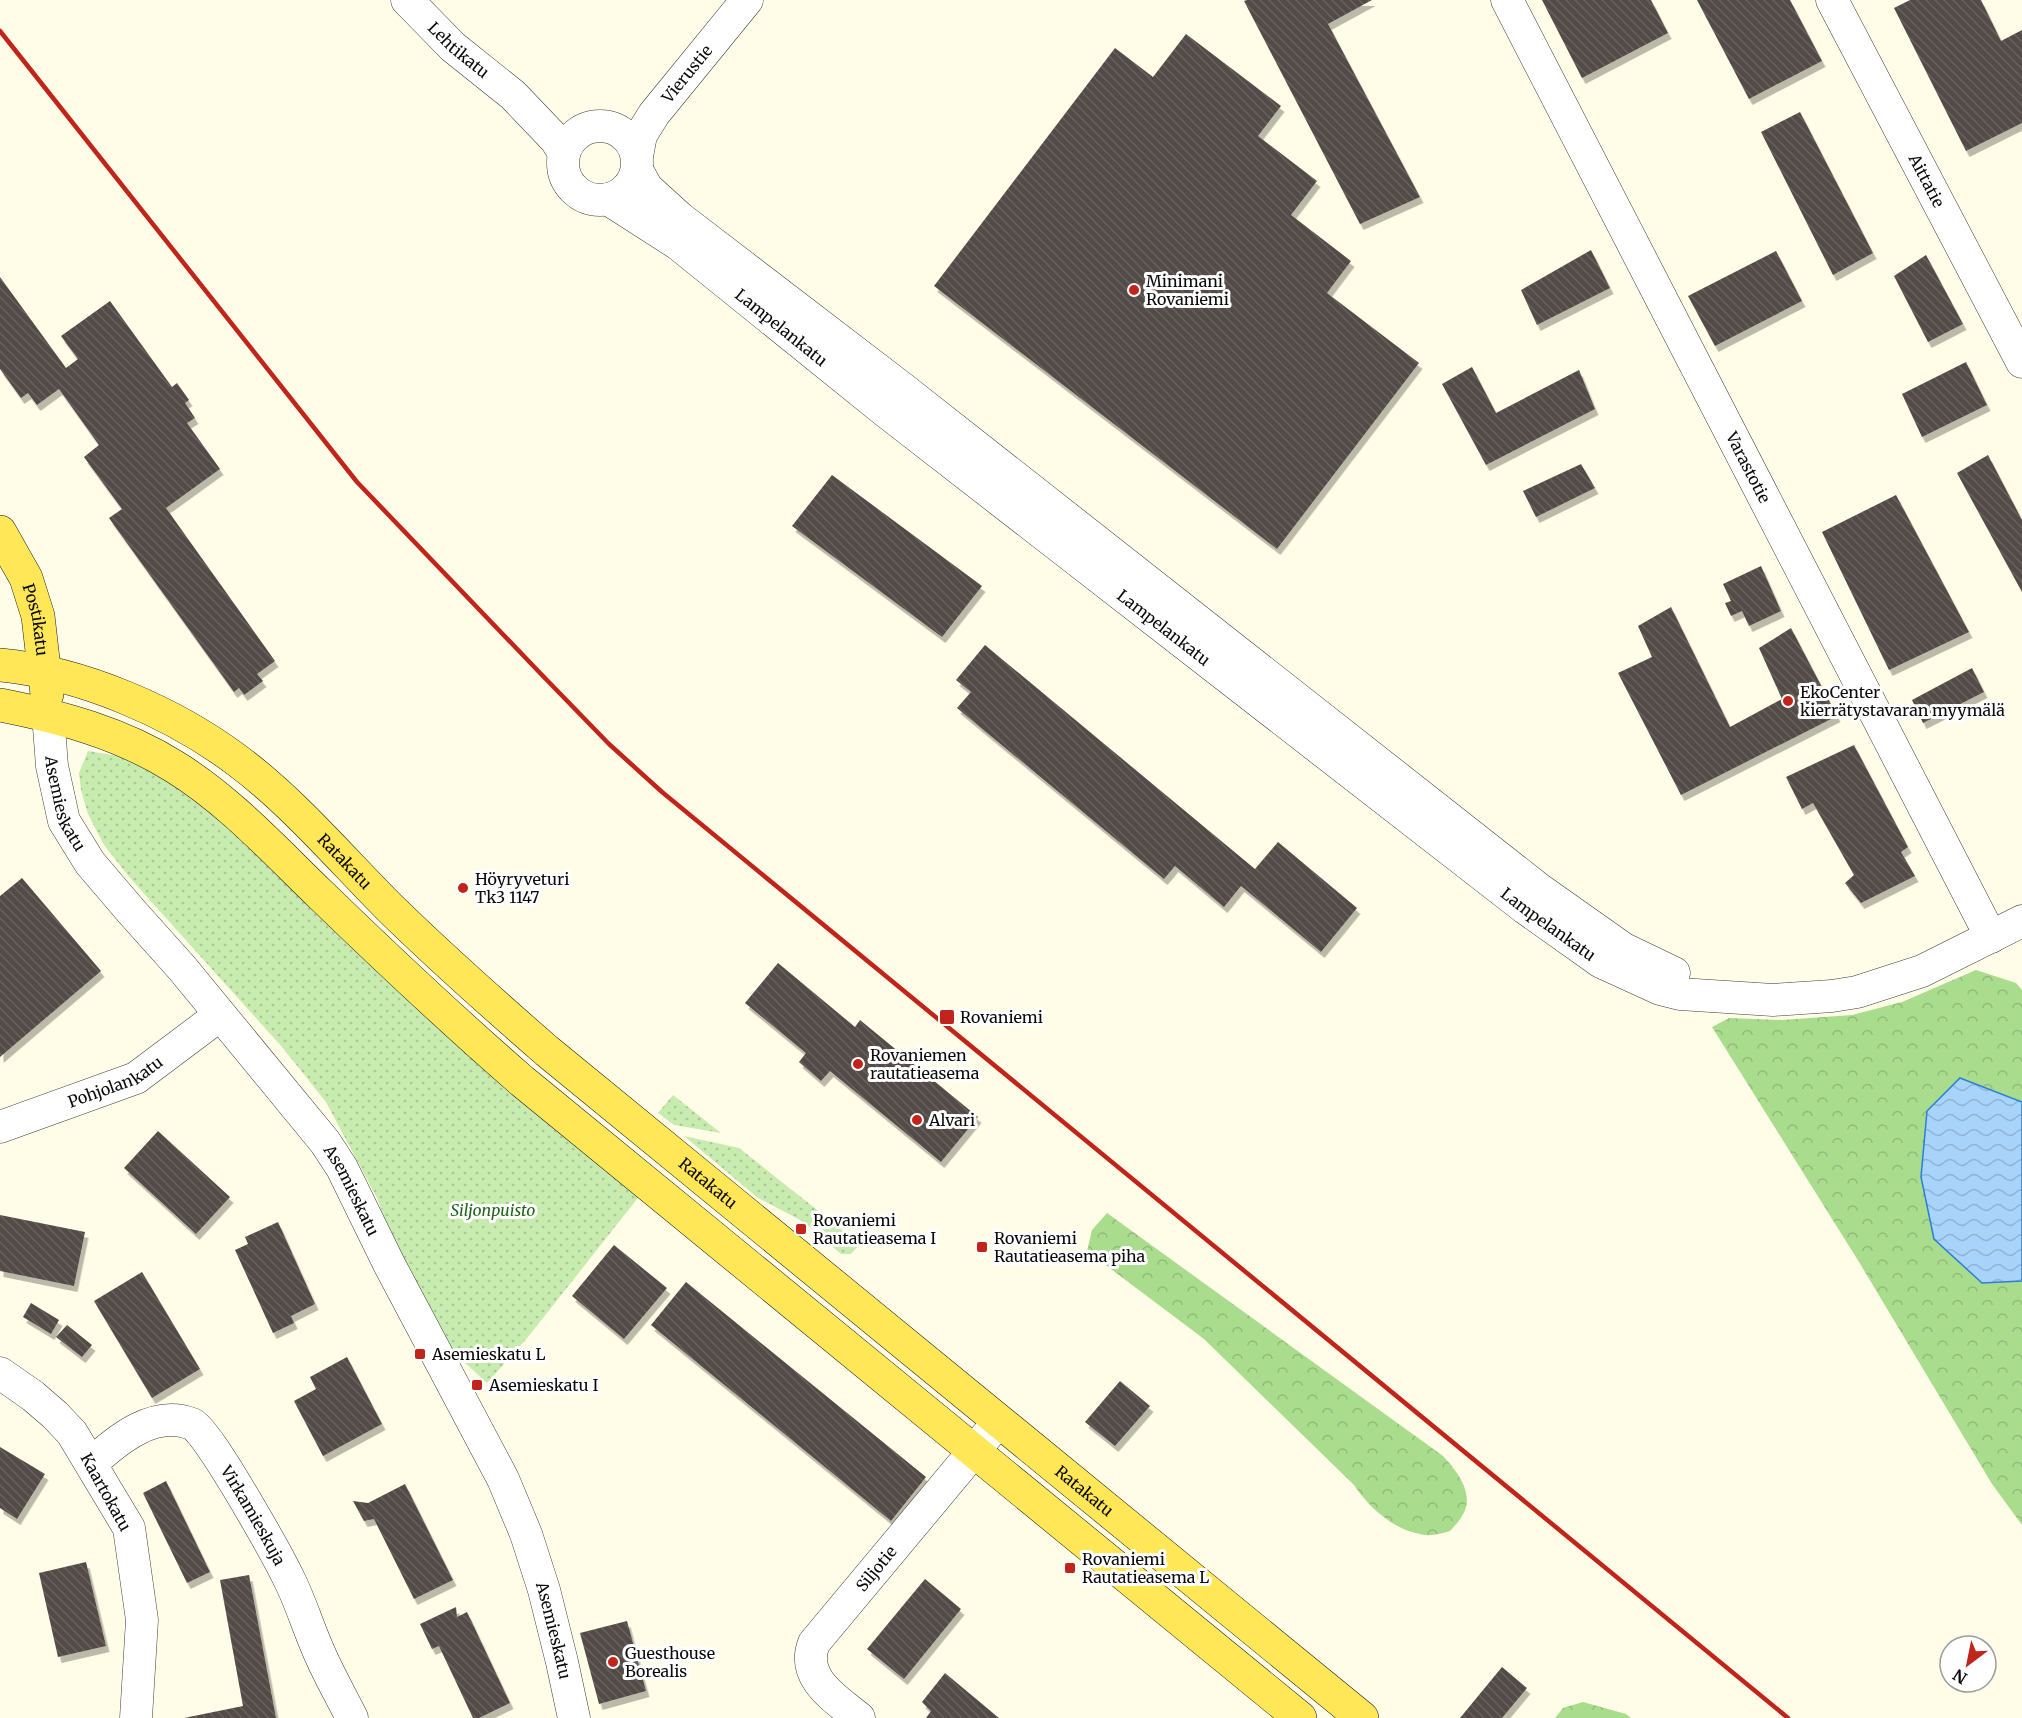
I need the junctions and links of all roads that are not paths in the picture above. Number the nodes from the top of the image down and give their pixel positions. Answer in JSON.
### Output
{"nodes":[{"id":1,"x":407,"y":0,"type":"edge"},
{"id":2,"x":724,"y":0,"type":"edge"},
{"id":3,"x":747,"y":0,"type":"edge"},
{"id":4,"x":1507,"y":0,"type":"edge"},
{"id":5,"x":1832,"y":0,"type":"edge"},
{"id":6,"x":513,"y":95,"type":"junction"},
{"id":7,"x":602,"y":126,"type":"junction"},
{"id":8,"x":564,"y":153,"type":"junction"},
{"id":9,"x":637,"y":163,"type":"junction"},
{"id":10,"x":608,"y":199,"type":"junction"},
{"id":11,"x":2022,"y":362,"type":"edge"},
{"id":12,"x":0,"y":532,"type":"edge"},
{"id":13,"x":0,"y":665,"type":"edge"},
{"id":14,"x":45,"y":673,"type":"junction"},
{"id":15,"x":0,"y":705,"type":"edge"},
{"id":16,"x":48,"y":714,"type":"junction"},
{"id":17,"x":2022,"y":921,"type":"edge"},
{"id":18,"x":1990,"y":937,"type":"junction"},
{"id":19,"x":1746,"y":997,"type":"junction"},
{"id":20,"x":220,"y":1015,"type":"junction"},
{"id":21,"x":0,"y":1127,"type":"edge"},
{"id":22,"x":0,"y":1373,"type":"edge"},
{"id":23,"x":999,"y":1421,"type":"junction"},
{"id":24,"x":974,"y":1451,"type":"junction"},
{"id":25,"x":92,"y":1463,"type":"junction"},
{"id":26,"x":136,"y":1718,"type":"edge"},
{"id":27,"x":352,"y":1718,"type":"edge"},
{"id":28,"x":574,"y":1718,"type":"edge"},
{"id":29,"x":859,"y":1718,"type":"edge"},
{"id":30,"x":1300,"y":1718,"type":"edge"},
{"id":31,"x":1362,"y":1718,"type":"edge"}],
"edges":[{"from":1,"to":6,"type":"street","name":"Lehtikatu"},
{"from":2,"to":7,"type":"street","name":"Vierustie"},
{"from":3,"to":9,"type":"street","name":"Vierustie"},
{"from":4,"to":18,"type":"street","name":"Varastotie"},
{"from":5,"to":11,"type":"street","name":"Aittatie"},
{"from":6,"to":7,"type":"street","name":"Lehtikatu"},
{"from":6,"to":8,"type":"street","name":"Lehtikatu"},
{"from":7,"to":8,"type":"street"},
{"from":7,"to":9,"type":"street"},
{"from":8,"to":10,"type":"street"},
{"from":9,"to":10,"type":"street"},
{"from":9,"to":19,"type":"street","name":"Lampelankatu"},
{"from":10,"to":19,"type":"street","name":"Lampelankatu"},
{"from":12,"to":14,"type":"main road","name":"Postikatu"},
{"from":13,"to":14,"type":"main road","name":"Ratakatu"},
{"from":14,"to":16,"type":"main road","name":"Postikatu"},
{"from":14,"to":23,"type":"main road","name":"Ratakatu"},
{"from":15,"to":16,"type":"main road"},
{"from":16,"to":20,"type":"street","name":"Asemieskatu"},
{"from":16,"to":24,"type":"main road"},
{"from":17,"to":18,"type":"street","name":"Lampelankatu"},
{"from":18,"to":19,"type":"street","name":"Lampelankatu"},
{"from":20,"to":21,"type":"street","name":"Pohjolankatu"},
{"from":20,"to":28,"type":"street","name":"Asemieskatu"},
{"from":22,"to":25,"type":"street","name":"Kaartokatu"},
{"from":23,"to":24,"type":"street","name":"Siljotie"},
{"from":23,"to":31,"type":"main road","name":"Ratakatu"},
{"from":24,"to":29,"type":"street","name":"Siljotie"},
{"from":24,"to":30,"type":"main road"},
{"from":25,"to":26,"type":"street","name":"Kaartokatu"},
{"from":25,"to":27,"type":"street","name":"Virkamieskuja"}]}
